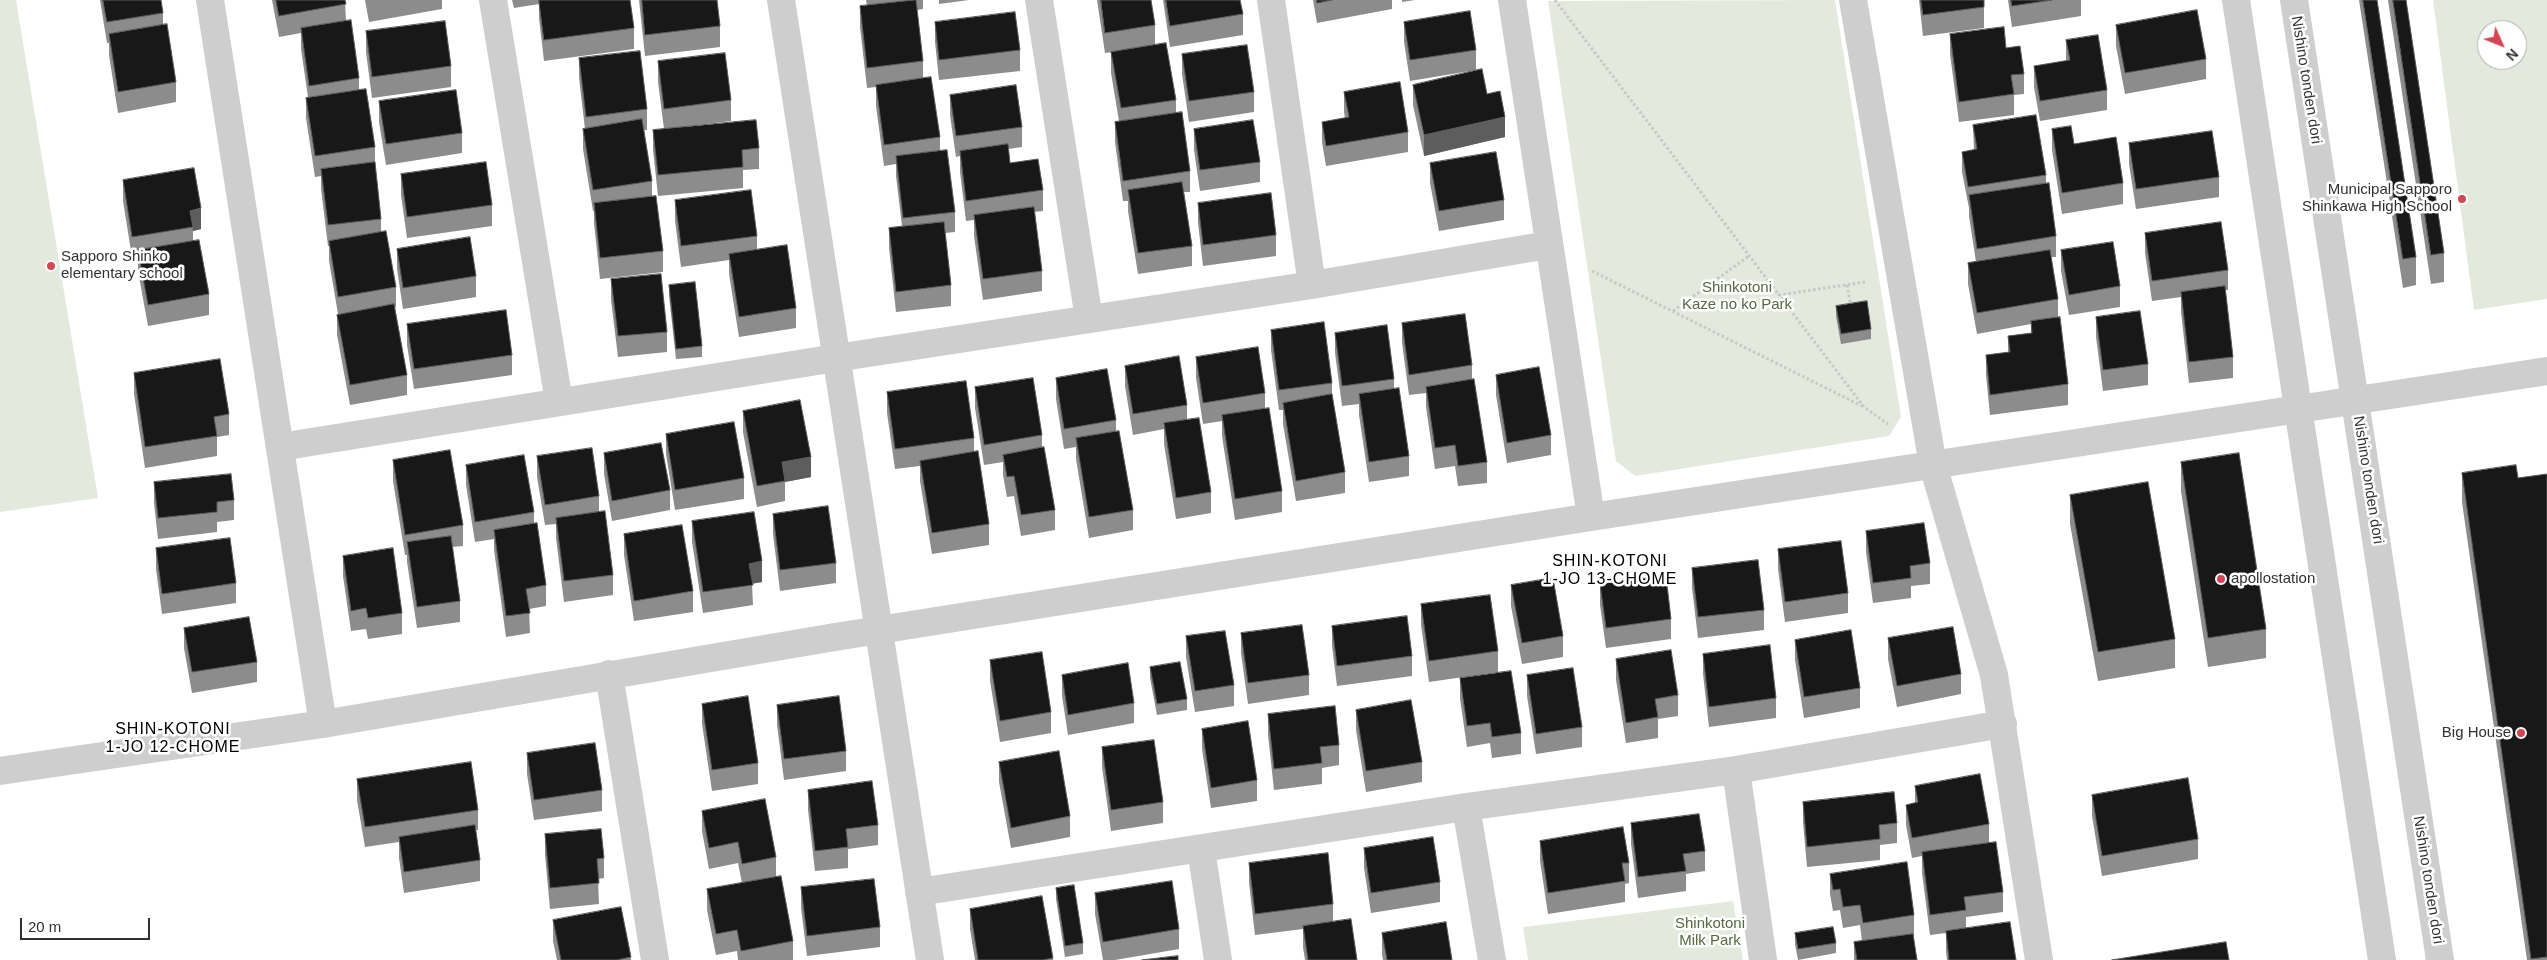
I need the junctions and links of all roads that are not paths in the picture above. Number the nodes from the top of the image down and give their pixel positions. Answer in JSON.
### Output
{"nodes":[{"id":1,"x":210,"y":0,"type":"edge"},
{"id":2,"x":493,"y":0,"type":"edge"},
{"id":3,"x":781,"y":0,"type":"edge"},
{"id":4,"x":1039,"y":0,"type":"edge"},
{"id":5,"x":1271,"y":0,"type":"edge"},
{"id":6,"x":1512,"y":0,"type":"edge"},
{"id":7,"x":1853,"y":0,"type":"edge"},
{"id":8,"x":2236,"y":0,"type":"edge"},
{"id":9,"x":2294,"y":0,"type":"edge"},
{"id":10,"x":1548,"y":245,"type":"junction"},
{"id":11,"x":1312,"y":286,"type":"junction"},
{"id":12,"x":1089,"y":319,"type":"junction"},
{"id":13,"x":836,"y":358,"type":"junction"},
{"id":14,"x":2547,"y":371,"type":"edge"},
{"id":15,"x":2356,"y":401,"type":"junction"},
{"id":16,"x":559,"y":402,"type":"junction"},
{"id":17,"x":2298,"y":410,"type":"junction"},
{"id":18,"x":280,"y":447,"type":"junction"},
{"id":19,"x":1933,"y":465,"type":"junction"},
{"id":20,"x":1591,"y":517,"type":"junction"},
{"id":21,"x":879,"y":630,"type":"junction"},
{"id":22,"x":609,"y":674,"type":"junction"},
{"id":23,"x":323,"y":724,"type":"junction"},
{"id":24,"x":2003,"y":724,"type":"junction"},
{"id":25,"x":1736,"y":770,"type":"junction"},
{"id":26,"x":0,"y":771,"type":"edge"},
{"id":27,"x":1466,"y":807,"type":"junction"},
{"id":28,"x":1201,"y":849,"type":"junction"},
{"id":29,"x":919,"y":892,"type":"junction"},
{"id":30,"x":655,"y":960,"type":"edge"},
{"id":31,"x":930,"y":960,"type":"edge"},
{"id":32,"x":1218,"y":960,"type":"edge"},
{"id":33,"x":1492,"y":960,"type":"edge"},
{"id":34,"x":1764,"y":960,"type":"edge"},
{"id":35,"x":2039,"y":960,"type":"edge"},
{"id":36,"x":2382,"y":960,"type":"edge"},
{"id":37,"x":2440,"y":960,"type":"edge"}],
"edges":[{"from":1,"to":18,"type":"street"},
{"from":2,"to":16,"type":"street"},
{"from":3,"to":13,"type":"street"},
{"from":4,"to":12,"type":"street"},
{"from":5,"to":11,"type":"street"},
{"from":6,"to":10,"type":"street"},
{"from":7,"to":19,"type":"street"},
{"from":8,"to":17,"type":"street"},
{"from":9,"to":15,"type":"street","name":"Nishino tonden dori"},
{"from":10,"to":11,"type":"street"},
{"from":10,"to":20,"type":"street"},
{"from":11,"to":12,"type":"street"},
{"from":12,"to":13,"type":"street"},
{"from":13,"to":16,"type":"street"},
{"from":13,"to":21,"type":"street"},
{"from":14,"to":15,"type":"street"},
{"from":15,"to":17,"type":"street"},
{"from":15,"to":37,"type":"street","name":"Nishino tonden dori"},
{"from":16,"to":18,"type":"street"},
{"from":17,"to":19,"type":"street"},
{"from":17,"to":36,"type":"street"},
{"from":18,"to":23,"type":"street"},
{"from":19,"to":20,"type":"street"},
{"from":19,"to":24,"type":"street"},
{"from":20,"to":21,"type":"street"},
{"from":21,"to":22,"type":"street"},
{"from":21,"to":29,"type":"street"},
{"from":22,"to":23,"type":"street"},
{"from":22,"to":30,"type":"street"},
{"from":23,"to":26,"type":"street"},
{"from":24,"to":25,"type":"street"},
{"from":24,"to":35,"type":"street"},
{"from":25,"to":27,"type":"street"},
{"from":25,"to":34,"type":"street"},
{"from":27,"to":28,"type":"street"},
{"from":27,"to":33,"type":"street"},
{"from":28,"to":29,"type":"street"},
{"from":28,"to":32,"type":"street"},
{"from":29,"to":31,"type":"street"}]}
